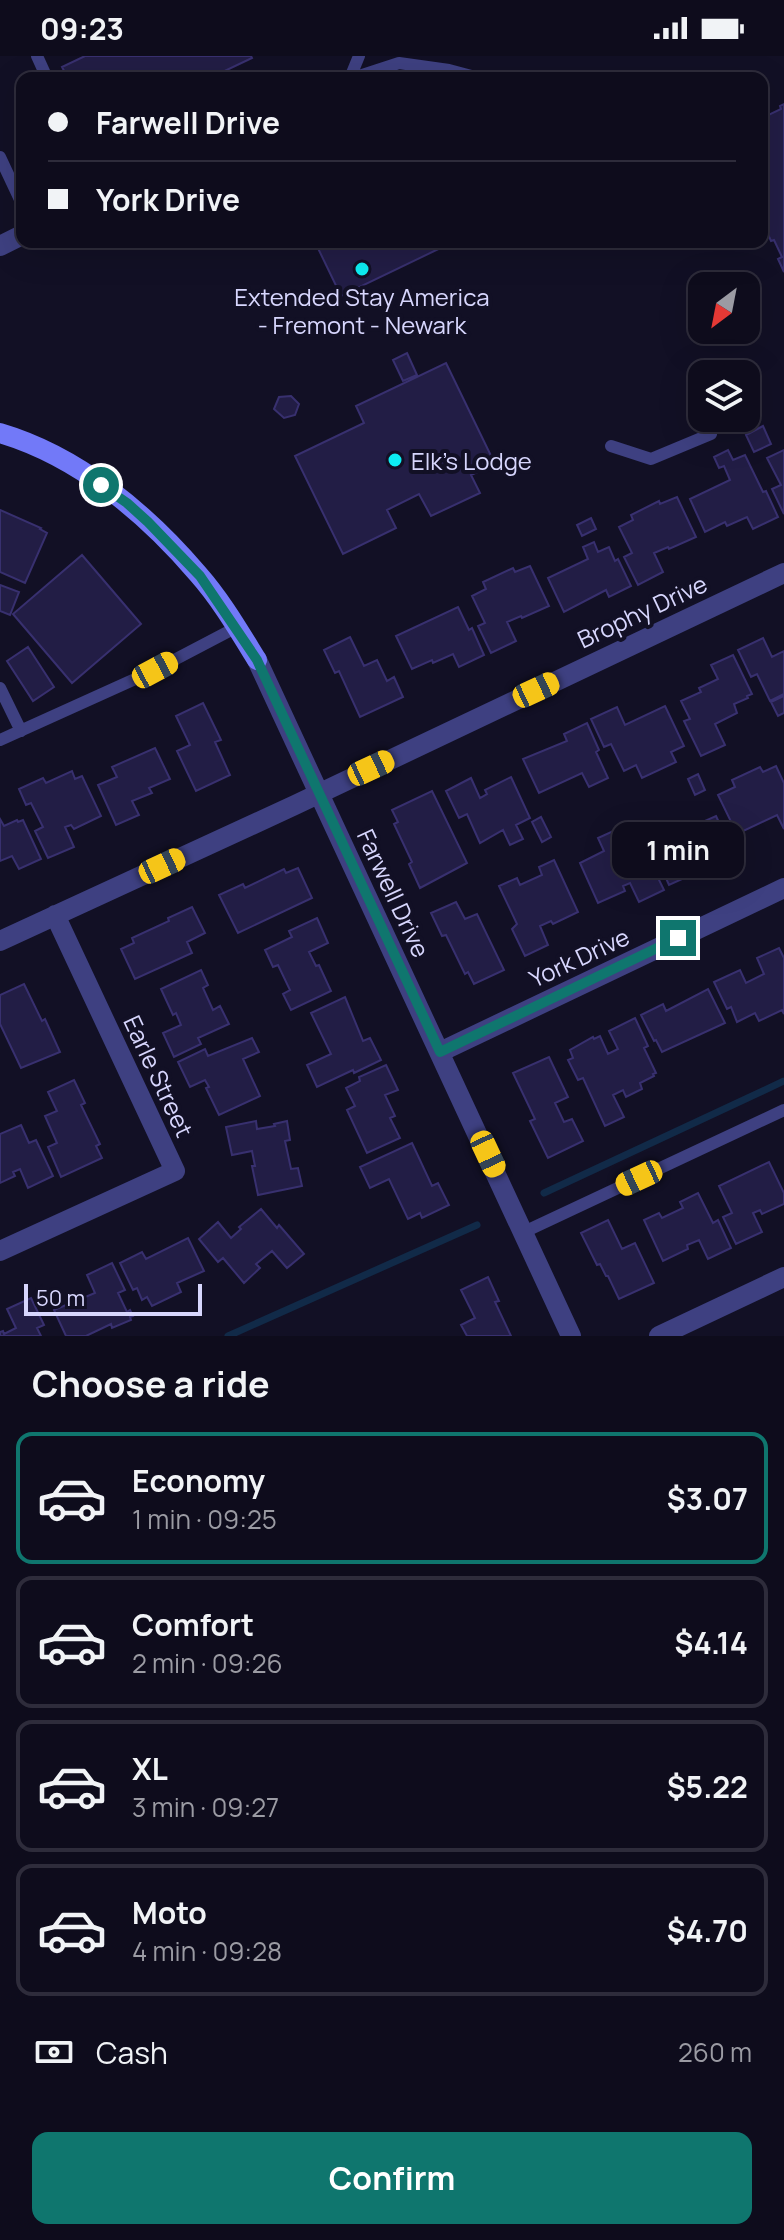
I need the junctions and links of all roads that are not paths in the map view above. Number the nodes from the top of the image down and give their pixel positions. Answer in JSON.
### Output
{"nodes":[{"id":1,"x":371,"y":72,"type":"edge"},
{"id":2,"x":456,"y":72,"type":"edge"},
{"id":3,"x":0,"y":157,"type":"edge"},
{"id":4,"x":16,"y":191,"type":"edge"},
{"id":5,"x":0,"y":433,"type":"edge"},
{"id":6,"x":711,"y":434,"type":"dead end"},
{"id":7,"x":611,"y":446,"type":"dead end"},
{"id":8,"x":784,"y":573,"type":"edge"},
{"id":9,"x":237,"y":627,"type":"junction"},
{"id":10,"x":0,"y":688,"type":"edge"},
{"id":11,"x":21,"y":731,"type":"junction"},
{"id":12,"x":0,"y":740,"type":"edge"},
{"id":13,"x":318,"y":794,"type":"junction"},
{"id":14,"x":784,"y":888,"type":"edge"},
{"id":15,"x":55,"y":915,"type":"junction"},
{"id":16,"x":0,"y":941,"type":"edge"},
{"id":17,"x":440,"y":1052,"type":"junction"},
{"id":18,"x":784,"y":1110,"type":"edge"},
{"id":19,"x":524,"y":1232,"type":"junction"},
{"id":20,"x":0,"y":1251,"type":"edge"},
{"id":21,"x":784,"y":1277,"type":"edge"},
{"id":22,"x":571,"y":1336,"type":"edge"},
{"id":23,"x":659,"y":1336,"type":"edge"}],
"edges":[{"from":1,"to":2,"type":"lane"},
{"from":3,"to":4,"type":"lane"},
{"from":5,"to":9,"type":"street","name":"Farwell Drive"},
{"from":6,"to":7,"type":"lane"},
{"from":8,"to":13,"type":"street","name":"Brophy Drive"},
{"from":9,"to":11,"type":"lane"},
{"from":9,"to":13,"type":"street","name":"Farwell Drive"},
{"from":10,"to":11,"type":"lane"},
{"from":11,"to":12,"type":"lane"},
{"from":13,"to":15,"type":"street","name":"Brophy Drive"},
{"from":13,"to":17,"type":"street","name":"Farwell Drive"},
{"from":14,"to":17,"type":"street","name":"York Drive"},
{"from":15,"to":16,"type":"street","name":"Brophy Drive"},
{"from":15,"to":20,"type":"street","name":"Earle Street"},
{"from":17,"to":19,"type":"street","name":"Farwell Drive"},
{"from":18,"to":19,"type":"lane"},
{"from":19,"to":22,"type":"street","name":"Farwell Drive"},
{"from":21,"to":23,"type":"street"}]}
